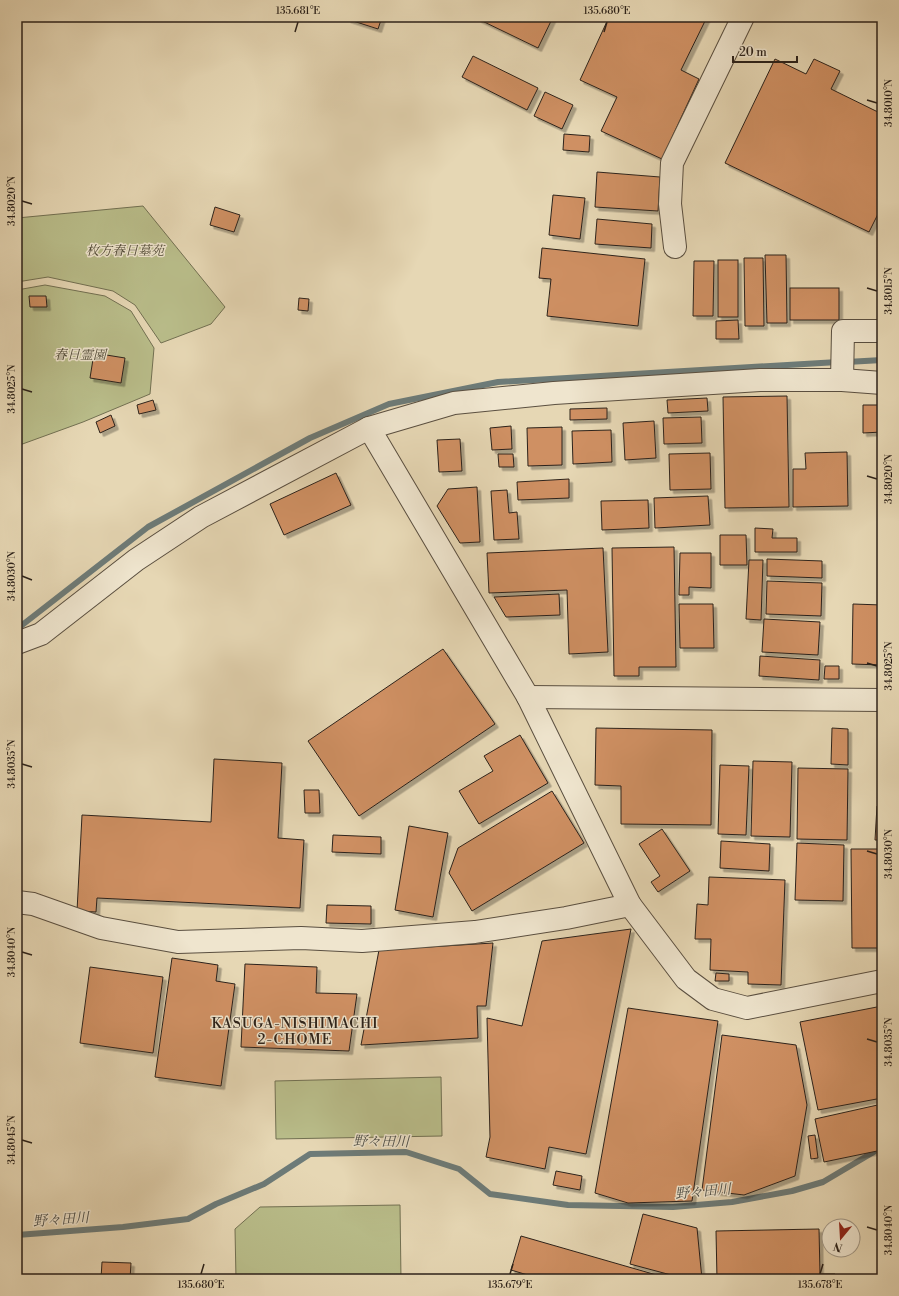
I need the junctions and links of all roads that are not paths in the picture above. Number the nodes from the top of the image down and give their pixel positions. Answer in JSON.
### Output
{"nodes":[{"id":1,"x":742,"y":17,"type":"edge"},
{"id":2,"x":675,"y":247,"type":"dead end"},
{"id":3,"x":882,"y":331,"type":"edge"},
{"id":4,"x":842,"y":377,"type":"junction"},
{"id":5,"x":882,"y":383,"type":"edge"},
{"id":6,"x":369,"y":428,"type":"junction"},
{"id":7,"x":17,"y":643,"type":"edge"},
{"id":8,"x":528,"y":697,"type":"junction"},
{"id":9,"x":882,"y":700,"type":"edge"},
{"id":10,"x":17,"y":902,"type":"edge"},
{"id":11,"x":630,"y":905,"type":"junction"},
{"id":12,"x":882,"y":981,"type":"edge"}],
"edges":[{"from":1,"to":2,"type":"street"},
{"from":3,"to":4,"type":"street"},
{"from":4,"to":5,"type":"street"},
{"from":4,"to":6,"type":"street"},
{"from":6,"to":7,"type":"street"},
{"from":6,"to":8,"type":"street"},
{"from":8,"to":9,"type":"street"},
{"from":8,"to":11,"type":"street"},
{"from":10,"to":11,"type":"street"},
{"from":11,"to":12,"type":"street"}]}
